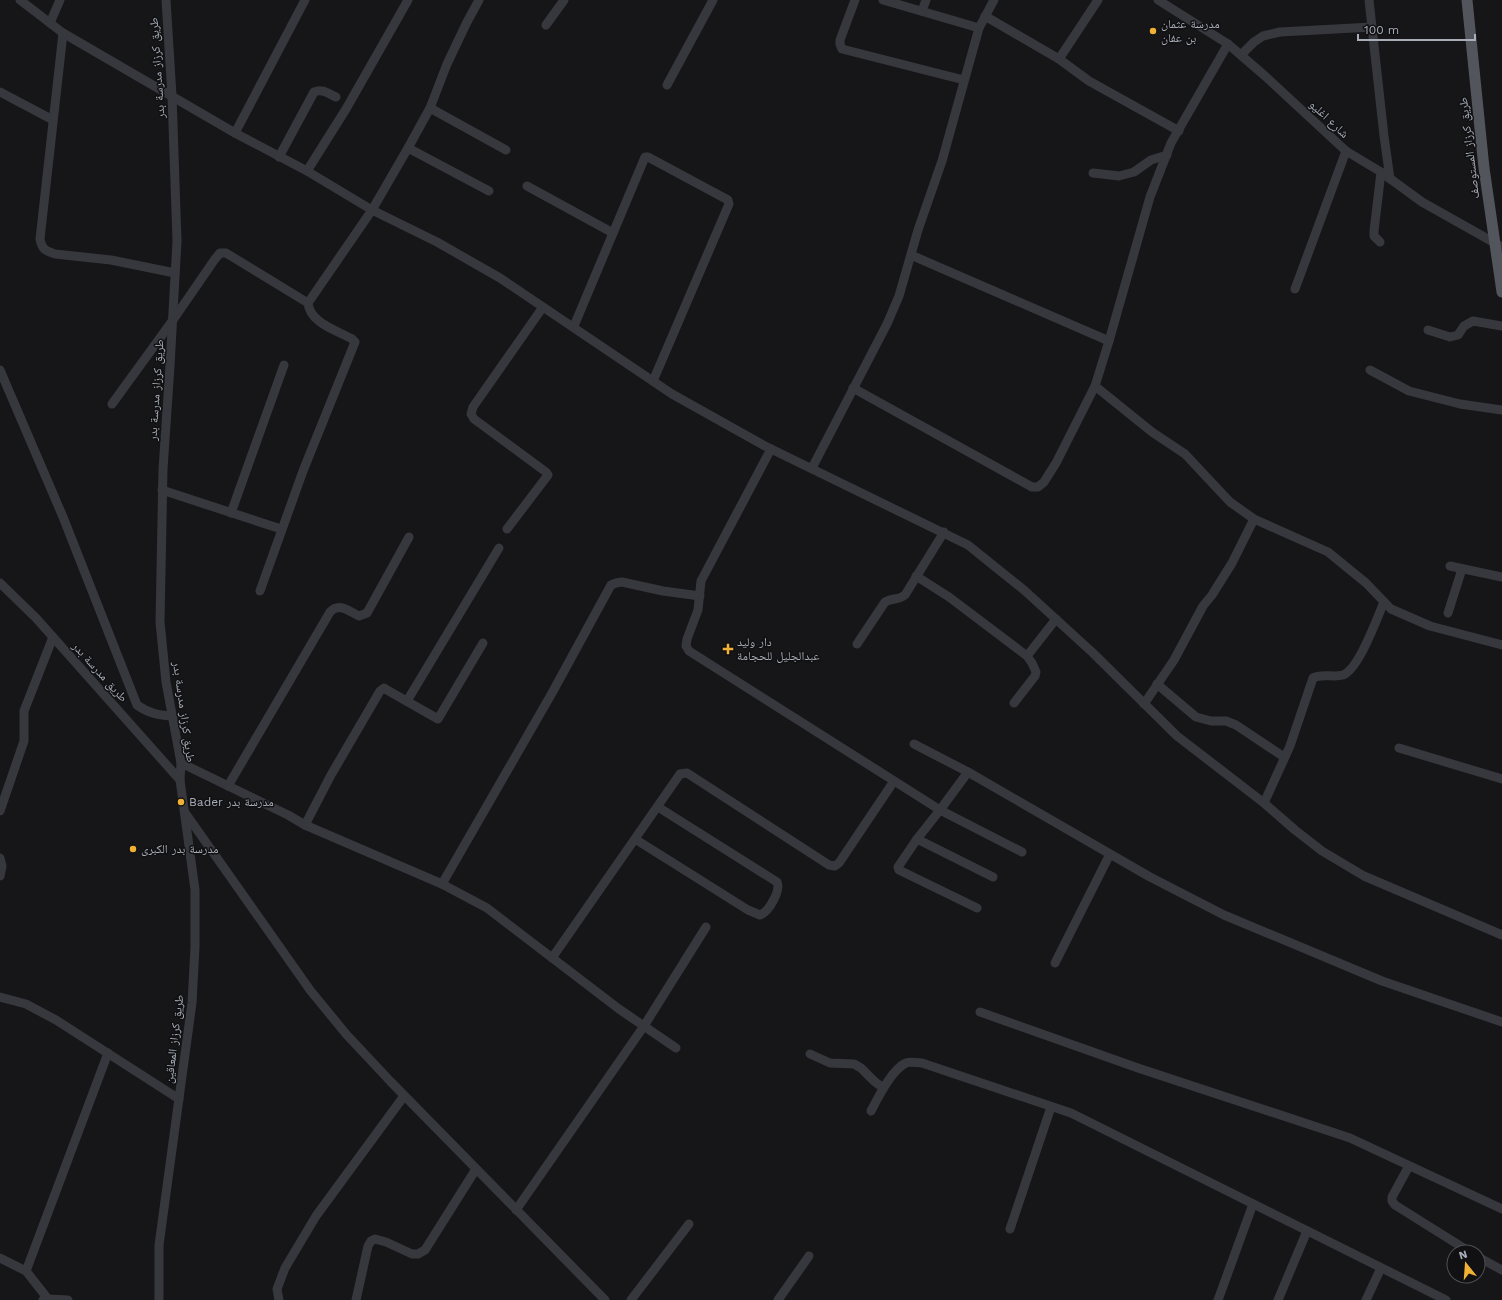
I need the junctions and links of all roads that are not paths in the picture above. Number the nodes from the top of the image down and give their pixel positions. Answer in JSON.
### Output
{"nodes":[{"id":1,"x":20,"y":0,"type":"edge"},
{"id":2,"x":60,"y":0,"type":"edge"},
{"id":3,"x":166,"y":0,"type":"edge"},
{"id":4,"x":305,"y":0,"type":"edge"},
{"id":5,"x":408,"y":0,"type":"edge"},
{"id":6,"x":479,"y":0,"type":"edge"},
{"id":7,"x":564,"y":0,"type":"edge"},
{"id":8,"x":713,"y":0,"type":"edge"},
{"id":9,"x":855,"y":0,"type":"edge"},
{"id":10,"x":883,"y":0,"type":"edge"},
{"id":11,"x":926,"y":0,"type":"edge"},
{"id":12,"x":994,"y":0,"type":"edge"},
{"id":13,"x":1098,"y":0,"type":"edge"},
{"id":14,"x":1158,"y":0,"type":"edge"},
{"id":15,"x":1369,"y":0,"type":"edge"},
{"id":16,"x":1467,"y":0,"type":"edge"},
{"id":17,"x":922,"y":12,"type":"junction"},
{"id":18,"x":985,"y":16,"type":"junction"},
{"id":19,"x":50,"y":23,"type":"junction"},
{"id":20,"x":546,"y":25,"type":"dead end"},
{"id":21,"x":1372,"y":26,"type":"junction"},
{"id":22,"x":979,"y":28,"type":"junction"},
{"id":23,"x":63,"y":33,"type":"junction"},
{"id":24,"x":1228,"y":44,"type":"junction"},
{"id":25,"x":1241,"y":55,"type":"junction"},
{"id":26,"x":1059,"y":59,"type":"junction"},
{"id":27,"x":964,"y":80,"type":"junction"},
{"id":28,"x":667,"y":85,"type":"dead end"},
{"id":29,"x":0,"y":92,"type":"edge"},
{"id":30,"x":172,"y":95,"type":"junction"},
{"id":31,"x":336,"y":98,"type":"dead end"},
{"id":32,"x":430,"y":108,"type":"junction"},
{"id":33,"x":53,"y":120,"type":"junction"},
{"id":34,"x":1179,"y":131,"type":"junction"},
{"id":35,"x":235,"y":133,"type":"junction"},
{"id":36,"x":408,"y":148,"type":"junction"},
{"id":37,"x":506,"y":150,"type":"dead end"},
{"id":38,"x":1346,"y":151,"type":"junction"},
{"id":39,"x":1167,"y":155,"type":"junction"},
{"id":40,"x":279,"y":157,"type":"junction"},
{"id":41,"x":307,"y":171,"type":"junction"},
{"id":42,"x":1380,"y":172,"type":"junction"},
{"id":43,"x":1094,"y":173,"type":"dead end"},
{"id":44,"x":1390,"y":179,"type":"junction"},
{"id":45,"x":527,"y":186,"type":"dead end"},
{"id":46,"x":489,"y":191,"type":"dead end"},
{"id":47,"x":372,"y":210,"type":"junction"},
{"id":48,"x":612,"y":233,"type":"junction"},
{"id":49,"x":1380,"y":242,"type":"dead end"},
{"id":50,"x":1498,"y":245,"type":"edge"},
{"id":51,"x":911,"y":255,"type":"junction"},
{"id":52,"x":175,"y":273,"type":"junction"},
{"id":53,"x":1295,"y":288,"type":"dead end"},
{"id":54,"x":1502,"y":292,"type":"edge"},
{"id":55,"x":308,"y":303,"type":"junction"},
{"id":56,"x":543,"y":307,"type":"junction"},
{"id":57,"x":173,"y":320,"type":"junction"},
{"id":58,"x":574,"y":326,"type":"junction"},
{"id":59,"x":1502,"y":326,"type":"edge"},
{"id":60,"x":1428,"y":330,"type":"dead end"},
{"id":61,"x":1109,"y":342,"type":"junction"},
{"id":62,"x":284,"y":365,"type":"dead end"},
{"id":63,"x":0,"y":370,"type":"edge"},
{"id":64,"x":1370,"y":370,"type":"dead end"},
{"id":65,"x":653,"y":381,"type":"junction"},
{"id":66,"x":1095,"y":386,"type":"junction"},
{"id":67,"x":853,"y":388,"type":"junction"},
{"id":68,"x":112,"y":404,"type":"dead end"},
{"id":69,"x":1502,"y":410,"type":"edge"},
{"id":70,"x":771,"y":449,"type":"junction"},
{"id":71,"x":812,"y":468,"type":"junction"},
{"id":72,"x":162,"y":490,"type":"junction"},
{"id":73,"x":232,"y":513,"type":"junction"},
{"id":74,"x":1254,"y":519,"type":"junction"},
{"id":75,"x":281,"y":529,"type":"junction"},
{"id":76,"x":507,"y":529,"type":"dead end"},
{"id":77,"x":944,"y":532,"type":"junction"},
{"id":78,"x":409,"y":537,"type":"dead end"},
{"id":79,"x":499,"y":548,"type":"dead end"},
{"id":80,"x":1450,"y":566,"type":"dead end"},
{"id":81,"x":1462,"y":569,"type":"junction"},
{"id":82,"x":916,"y":576,"type":"junction"},
{"id":83,"x":1502,"y":577,"type":"edge"},
{"id":84,"x":1,"y":587,"type":"edge"},
{"id":85,"x":260,"y":591,"type":"dead end"},
{"id":86,"x":700,"y":596,"type":"junction"},
{"id":87,"x":1384,"y":602,"type":"junction"},
{"id":88,"x":1448,"y":613,"type":"dead end"},
{"id":89,"x":1056,"y":619,"type":"junction"},
{"id":90,"x":54,"y":637,"type":"junction"},
{"id":91,"x":483,"y":643,"type":"dead end"},
{"id":92,"x":857,"y":644,"type":"dead end"},
{"id":93,"x":1502,"y":645,"type":"edge"},
{"id":94,"x":1027,"y":656,"type":"junction"},
{"id":95,"x":1157,"y":684,"type":"junction"},
{"id":96,"x":407,"y":701,"type":"junction"},
{"id":97,"x":1014,"y":703,"type":"dead end"},
{"id":98,"x":1144,"y":704,"type":"junction"},
{"id":99,"x":172,"y":716,"type":"junction"},
{"id":100,"x":914,"y":744,"type":"dead end"},
{"id":101,"x":1399,"y":748,"type":"dead end"},
{"id":102,"x":1284,"y":757,"type":"junction"},
{"id":103,"x":181,"y":762,"type":"junction"},
{"id":104,"x":968,"y":772,"type":"junction"},
{"id":105,"x":1502,"y":779,"type":"edge"},
{"id":106,"x":180,"y":780,"type":"junction"},
{"id":107,"x":894,"y":781,"type":"junction"},
{"id":108,"x":228,"y":786,"type":"junction"},
{"id":109,"x":1264,"y":803,"type":"junction"},
{"id":110,"x":658,"y":807,"type":"junction"},
{"id":111,"x":940,"y":810,"type":"junction"},
{"id":112,"x":0,"y":811,"type":"edge"},
{"id":113,"x":186,"y":813,"type":"junction"},
{"id":114,"x":305,"y":825,"type":"junction"},
{"id":115,"x":635,"y":839,"type":"junction"},
{"id":116,"x":917,"y":839,"type":"junction"},
{"id":117,"x":1022,"y":852,"type":"dead end"},
{"id":118,"x":1110,"y":854,"type":"junction"},
{"id":119,"x":0,"y":858,"type":"edge"},
{"id":120,"x":0,"y":876,"type":"edge"},
{"id":121,"x":993,"y":877,"type":"dead end"},
{"id":122,"x":442,"y":884,"type":"junction"},
{"id":123,"x":977,"y":908,"type":"dead end"},
{"id":124,"x":706,"y":927,"type":"dead end"},
{"id":125,"x":1502,"y":936,"type":"edge"},
{"id":126,"x":552,"y":958,"type":"junction"},
{"id":127,"x":1056,"y":963,"type":"dead end"},
{"id":128,"x":0,"y":997,"type":"edge"},
{"id":129,"x":980,"y":1012,"type":"dead end"},
{"id":130,"x":1502,"y":1022,"type":"edge"},
{"id":131,"x":644,"y":1026,"type":"junction"},
{"id":132,"x":676,"y":1048,"type":"dead end"},
{"id":133,"x":108,"y":1053,"type":"junction"},
{"id":134,"x":810,"y":1054,"type":"dead end"},
{"id":135,"x":883,"y":1088,"type":"junction"},
{"id":136,"x":404,"y":1096,"type":"junction"},
{"id":137,"x":179,"y":1099,"type":"junction"},
{"id":138,"x":1051,"y":1107,"type":"junction"},
{"id":139,"x":871,"y":1111,"type":"dead end"},
{"id":140,"x":1409,"y":1166,"type":"junction"},
{"id":141,"x":476,"y":1169,"type":"junction"},
{"id":142,"x":1253,"y":1204,"type":"junction"},
{"id":143,"x":1502,"y":1209,"type":"edge"},
{"id":144,"x":516,"y":1210,"type":"junction"},
{"id":145,"x":689,"y":1224,"type":"dead end"},
{"id":146,"x":1010,"y":1229,"type":"dead end"},
{"id":147,"x":1307,"y":1231,"type":"junction"},
{"id":148,"x":1457,"y":1244,"type":"edge"},
{"id":149,"x":809,"y":1256,"type":"dead end"},
{"id":150,"x":0,"y":1258,"type":"edge"},
{"id":151,"x":1486,"y":1261,"type":"edge"},
{"id":152,"x":1381,"y":1268,"type":"junction"},
{"id":153,"x":1502,"y":1270,"type":"edge"},
{"id":154,"x":26,"y":1271,"type":"junction"},
{"id":155,"x":45,"y":1299,"type":"edge"},
{"id":156,"x":68,"y":1300,"type":"edge"},
{"id":157,"x":158,"y":1300,"type":"edge"},
{"id":158,"x":279,"y":1300,"type":"edge"},
{"id":159,"x":356,"y":1300,"type":"edge"},
{"id":160,"x":605,"y":1300,"type":"edge"},
{"id":161,"x":631,"y":1300,"type":"edge"},
{"id":162,"x":778,"y":1300,"type":"edge"},
{"id":163,"x":1218,"y":1300,"type":"edge"},
{"id":164,"x":1278,"y":1300,"type":"edge"},
{"id":165,"x":1366,"y":1300,"type":"edge"},
{"id":166,"x":1446,"y":1300,"type":"edge"}],
"edges":[{"from":1,"to":19,"type":"street"},
{"from":2,"to":19,"type":"street"},
{"from":3,"to":30,"type":"street","name":"طريق كرزاز مدرسة بدر"},
{"from":4,"to":35,"type":"street"},
{"from":5,"to":41,"type":"street"},
{"from":6,"to":32,"type":"street"},
{"from":7,"to":20,"type":"street"},
{"from":8,"to":28,"type":"street"},
{"from":9,"to":27,"type":"street"},
{"from":10,"to":17,"type":"street"},
{"from":11,"to":17,"type":"street"},
{"from":12,"to":18,"type":"street"},
{"from":13,"to":26,"type":"street"},
{"from":14,"to":24,"type":"street","name":"شارع اغليو"},
{"from":15,"to":21,"type":"street"},
{"from":16,"to":50,"type":"main road","name":"طريق كرزاز المستوصف"},
{"from":17,"to":22,"type":"street"},
{"from":18,"to":22,"type":"street"},
{"from":18,"to":26,"type":"street"},
{"from":19,"to":23,"type":"street"},
{"from":21,"to":25,"type":"street"},
{"from":21,"to":44,"type":"street"},
{"from":22,"to":27,"type":"street"},
{"from":23,"to":30,"type":"street"},
{"from":23,"to":33,"type":"street"},
{"from":24,"to":25,"type":"street","name":"شارع اغليو"},
{"from":24,"to":34,"type":"street"},
{"from":25,"to":38,"type":"street","name":"شارع اغليو"},
{"from":26,"to":34,"type":"street"},
{"from":27,"to":51,"type":"street"},
{"from":29,"to":33,"type":"street"},
{"from":30,"to":35,"type":"street"},
{"from":30,"to":52,"type":"street","name":"طريق كرزاز مدرسة بدر"},
{"from":31,"to":40,"type":"street"},
{"from":32,"to":36,"type":"street"},
{"from":32,"to":37,"type":"street"},
{"from":33,"to":52,"type":"street"},
{"from":34,"to":39,"type":"street"},
{"from":35,"to":40,"type":"street"},
{"from":36,"to":46,"type":"street"},
{"from":36,"to":47,"type":"street"},
{"from":38,"to":42,"type":"street","name":"شارع اغليو"},
{"from":38,"to":53,"type":"street"},
{"from":39,"to":43,"type":"street"},
{"from":39,"to":61,"type":"street"},
{"from":40,"to":41,"type":"street"},
{"from":41,"to":47,"type":"street"},
{"from":42,"to":44,"type":"street","name":"شارع اغليو"},
{"from":42,"to":49,"type":"street"},
{"from":44,"to":50,"type":"street","name":"شارع اغليو"},
{"from":45,"to":48,"type":"street"},
{"from":47,"to":55,"type":"street"},
{"from":47,"to":56,"type":"street"},
{"from":48,"to":58,"type":"street"},
{"from":48,"to":65,"type":"street"},
{"from":50,"to":54,"type":"main road","name":"طريق كرزاز المستوصف"},
{"from":51,"to":61,"type":"street"},
{"from":51,"to":67,"type":"street"},
{"from":52,"to":57,"type":"street","name":"طريق كرزاز مدرسة بدر"},
{"from":55,"to":57,"type":"street"},
{"from":55,"to":75,"type":"street"},
{"from":56,"to":58,"type":"street"},
{"from":56,"to":76,"type":"street"},
{"from":57,"to":68,"type":"street"},
{"from":57,"to":72,"type":"street","name":"طريق كرزاز مدرسة بدر"},
{"from":58,"to":65,"type":"street"},
{"from":59,"to":60,"type":"street"},
{"from":61,"to":66,"type":"street"},
{"from":62,"to":73,"type":"street"},
{"from":63,"to":99,"type":"street"},
{"from":64,"to":69,"type":"street"},
{"from":65,"to":70,"type":"street"},
{"from":66,"to":67,"type":"street"},
{"from":66,"to":74,"type":"street"},
{"from":67,"to":71,"type":"street"},
{"from":70,"to":71,"type":"street"},
{"from":70,"to":86,"type":"street"},
{"from":71,"to":77,"type":"street"},
{"from":72,"to":73,"type":"street"},
{"from":72,"to":99,"type":"street","name":"طريق كرزاز مدرسة بدر"},
{"from":73,"to":75,"type":"street"},
{"from":74,"to":87,"type":"street"},
{"from":74,"to":95,"type":"street"},
{"from":75,"to":85,"type":"street"},
{"from":77,"to":82,"type":"street"},
{"from":77,"to":89,"type":"street"},
{"from":78,"to":108,"type":"street"},
{"from":79,"to":96,"type":"street"},
{"from":80,"to":81,"type":"street"},
{"from":81,"to":83,"type":"street"},
{"from":81,"to":88,"type":"street"},
{"from":82,"to":92,"type":"street"},
{"from":82,"to":94,"type":"street"},
{"from":84,"to":90,"type":"street","name":"طريق مدرسة بدر"},
{"from":86,"to":107,"type":"street"},
{"from":86,"to":122,"type":"street"},
{"from":87,"to":93,"type":"street"},
{"from":87,"to":102,"type":"street"},
{"from":89,"to":94,"type":"street"},
{"from":89,"to":98,"type":"street"},
{"from":90,"to":106,"type":"street","name":"طريق مدرسة بدر"},
{"from":90,"to":112,"type":"street"},
{"from":91,"to":96,"type":"street"},
{"from":94,"to":97,"type":"street"},
{"from":95,"to":98,"type":"street"},
{"from":95,"to":102,"type":"street"},
{"from":96,"to":114,"type":"street"},
{"from":98,"to":109,"type":"street"},
{"from":99,"to":103,"type":"street","name":"طريق كرزاز مدرسة بدر"},
{"from":100,"to":104,"type":"street"},
{"from":101,"to":105,"type":"street"},
{"from":102,"to":109,"type":"street"},
{"from":103,"to":106,"type":"street","name":"طريق كرزاز مدرسة بدر"},
{"from":103,"to":108,"type":"street"},
{"from":104,"to":111,"type":"street"},
{"from":104,"to":118,"type":"street"},
{"from":106,"to":113,"type":"street","name":"طريق كرزاز المعاقين"},
{"from":107,"to":110,"type":"street"},
{"from":107,"to":111,"type":"street"},
{"from":108,"to":114,"type":"street"},
{"from":109,"to":125,"type":"street"},
{"from":110,"to":115,"type":"street"},
{"from":110,"to":115,"type":"street"},
{"from":111,"to":116,"type":"street"},
{"from":111,"to":117,"type":"street"},
{"from":113,"to":136,"type":"street"},
{"from":113,"to":137,"type":"street","name":"طريق كرزاز المعاقين"},
{"from":114,"to":122,"type":"street"},
{"from":115,"to":126,"type":"street"},
{"from":116,"to":121,"type":"street"},
{"from":116,"to":123,"type":"street"},
{"from":118,"to":127,"type":"street"},
{"from":118,"to":130,"type":"street"},
{"from":119,"to":120,"type":"street"},
{"from":122,"to":126,"type":"street"},
{"from":124,"to":131,"type":"street"},
{"from":126,"to":131,"type":"street"},
{"from":128,"to":133,"type":"street"},
{"from":129,"to":140,"type":"street"},
{"from":131,"to":132,"type":"street"},
{"from":131,"to":144,"type":"street"},
{"from":133,"to":137,"type":"street"},
{"from":133,"to":154,"type":"street"},
{"from":134,"to":135,"type":"street"},
{"from":135,"to":138,"type":"street"},
{"from":135,"to":139,"type":"street"},
{"from":136,"to":141,"type":"street"},
{"from":136,"to":158,"type":"street"},
{"from":137,"to":157,"type":"street","name":"طريق كرزاز المعاقين"},
{"from":138,"to":142,"type":"street"},
{"from":138,"to":146,"type":"street"},
{"from":140,"to":143,"type":"street"},
{"from":140,"to":148,"type":"street"},
{"from":141,"to":144,"type":"street"},
{"from":141,"to":159,"type":"street"},
{"from":142,"to":147,"type":"street"},
{"from":142,"to":163,"type":"street"},
{"from":144,"to":160,"type":"street"},
{"from":145,"to":161,"type":"street"},
{"from":147,"to":152,"type":"street"},
{"from":147,"to":164,"type":"street"},
{"from":149,"to":162,"type":"street"},
{"from":150,"to":154,"type":"street"},
{"from":151,"to":153,"type":"street"},
{"from":152,"to":165,"type":"street"},
{"from":152,"to":166,"type":"street"},
{"from":154,"to":155,"type":"street"},
{"from":155,"to":156,"type":"street"}]}
